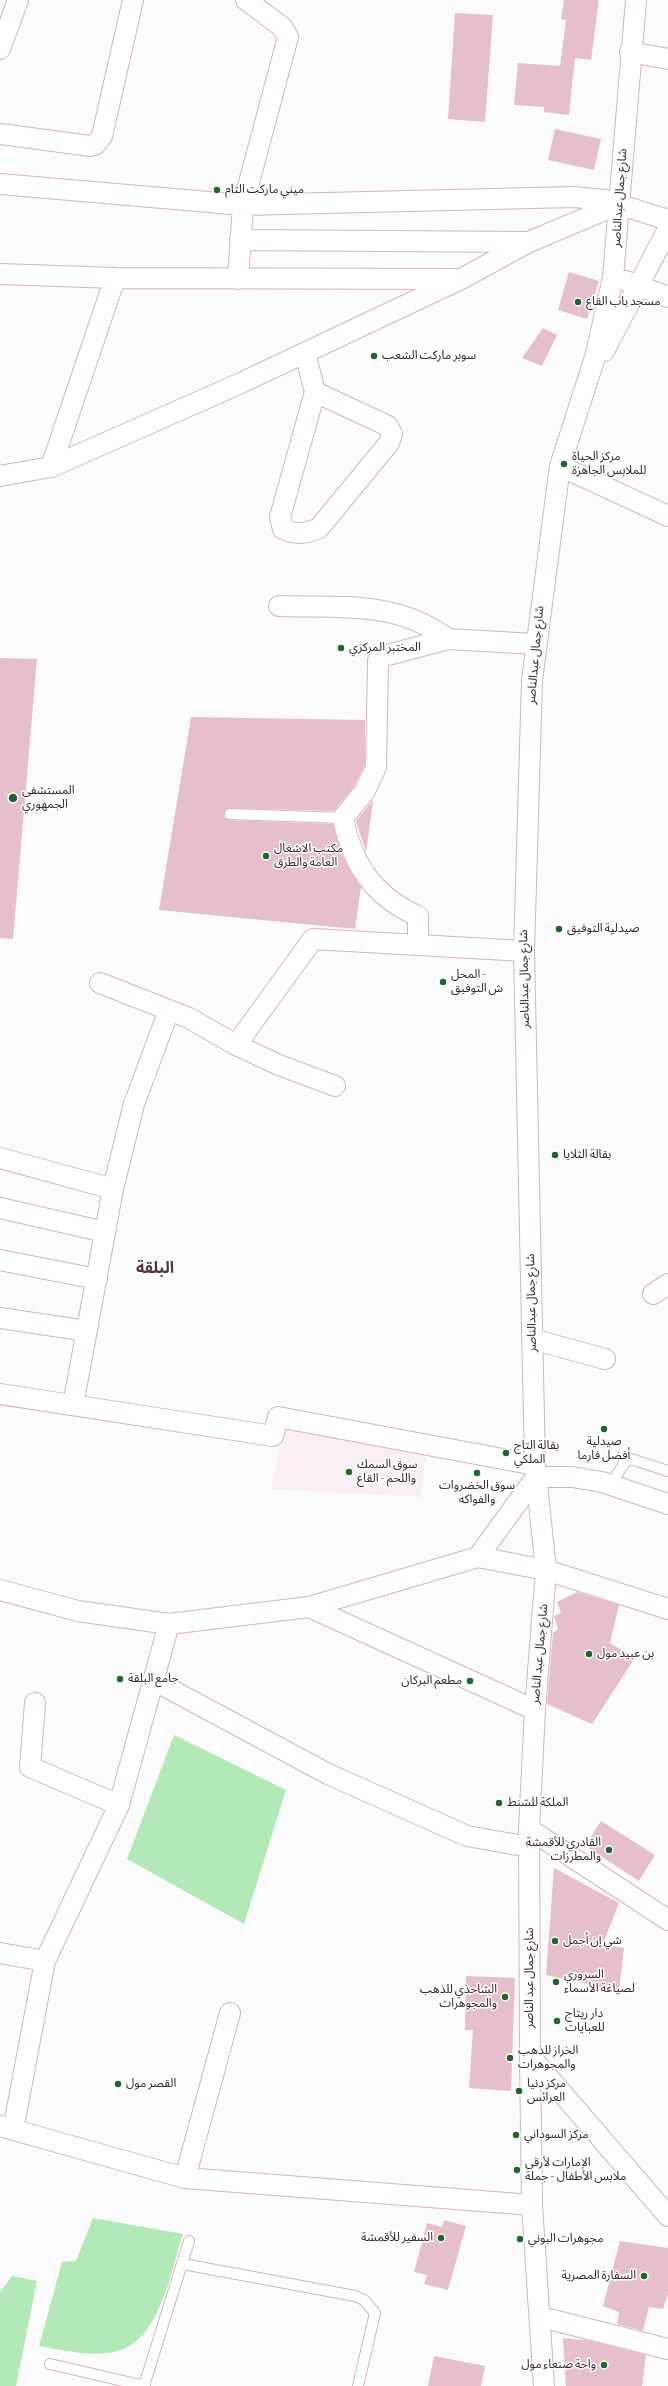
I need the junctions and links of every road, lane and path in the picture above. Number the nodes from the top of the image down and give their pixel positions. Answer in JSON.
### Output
{"nodes":[{"id":1,"x":18,"y":0,"type":"edge"},
{"id":2,"x":133,"y":0,"type":"edge"},
{"id":3,"x":246,"y":0,"type":"edge"},
{"id":4,"x":636,"y":0,"type":"edge"},
{"id":5,"x":0,"y":49,"type":"edge"},
{"id":6,"x":630,"y":52,"type":"junction"},
{"id":7,"x":668,"y":59,"type":"edge"},
{"id":8,"x":0,"y":134,"type":"edge"},
{"id":9,"x":0,"y":184,"type":"edge"},
{"id":10,"x":619,"y":204,"type":"junction"},
{"id":11,"x":243,"y":205,"type":"junction"},
{"id":12,"x":668,"y":220,"type":"edge"},
{"id":13,"x":668,"y":229,"type":"edge"},
{"id":14,"x":240,"y":240,"type":"junction"},
{"id":15,"x":529,"y":242,"type":"junction"},
{"id":16,"x":0,"y":274,"type":"edge"},
{"id":17,"x":613,"y":277,"type":"junction"},
{"id":18,"x":115,"y":278,"type":"junction"},
{"id":19,"x":238,"y":279,"type":"junction"},
{"id":20,"x":461,"y":279,"type":"junction"},
{"id":21,"x":639,"y":285,"type":"junction"},
{"id":22,"x":668,"y":297,"type":"edge"},
{"id":23,"x":305,"y":353,"type":"junction"},
{"id":24,"x":316,"y":392,"type":"junction"},
{"id":25,"x":583,"y":392,"type":"junction"},
{"id":26,"x":560,"y":466,"type":"junction"},
{"id":27,"x":50,"y":467,"type":"junction"},
{"id":28,"x":0,"y":476,"type":"edge"},
{"id":29,"x":668,"y":516,"type":"edge"},
{"id":30,"x":279,"y":606,"type":"dead end"},
{"id":31,"x":448,"y":639,"type":"junction"},
{"id":32,"x":535,"y":644,"type":"junction"},
{"id":33,"x":230,"y":814,"type":"dead end"},
{"id":34,"x":343,"y":818,"type":"junction"},
{"id":35,"x":418,"y":945,"type":"junction"},
{"id":36,"x":524,"y":951,"type":"junction"},
{"id":37,"x":100,"y":984,"type":"dead end"},
{"id":38,"x":169,"y":1010,"type":"junction"},
{"id":39,"x":236,"y":1045,"type":"junction"},
{"id":40,"x":335,"y":1086,"type":"dead end"},
{"id":41,"x":0,"y":1158,"type":"edge"},
{"id":42,"x":113,"y":1189,"type":"junction"},
{"id":43,"x":0,"y":1208,"type":"edge"},
{"id":44,"x":105,"y":1232,"type":"junction"},
{"id":45,"x":0,"y":1260,"type":"edge"},
{"id":46,"x":97,"y":1280,"type":"junction"},
{"id":47,"x":0,"y":1318,"type":"edge"},
{"id":48,"x":87,"y":1331,"type":"junction"},
{"id":49,"x":532,"y":1339,"type":"junction"},
{"id":50,"x":605,"y":1359,"type":"dead end"},
{"id":51,"x":0,"y":1394,"type":"edge"},
{"id":52,"x":73,"y":1405,"type":"junction"},
{"id":53,"x":668,"y":1470,"type":"edge"},
{"id":54,"x":536,"y":1471,"type":"junction"},
{"id":55,"x":612,"y":1485,"type":"junction"},
{"id":56,"x":668,"y":1504,"type":"edge"},
{"id":57,"x":478,"y":1557,"type":"junction"},
{"id":58,"x":546,"y":1570,"type":"junction"},
{"id":59,"x":0,"y":1590,"type":"edge"},
{"id":60,"x":309,"y":1607,"type":"junction"},
{"id":61,"x":668,"y":1609,"type":"edge"},
{"id":62,"x":169,"y":1624,"type":"junction"},
{"id":63,"x":154,"y":1680,"type":"junction"},
{"id":64,"x":35,"y":1703,"type":"dead end"},
{"id":65,"x":535,"y":1710,"type":"junction"},
{"id":66,"x":119,"y":1805,"type":"junction"},
{"id":67,"x":529,"y":1838,"type":"junction"},
{"id":68,"x":668,"y":1920,"type":"edge"},
{"id":69,"x":0,"y":1953,"type":"edge"},
{"id":70,"x":46,"y":1960,"type":"junction"},
{"id":71,"x":230,"y":2013,"type":"dead end"},
{"id":72,"x":530,"y":2056,"type":"junction"},
{"id":73,"x":7,"y":2128,"type":"edge"},
{"id":74,"x":185,"y":2178,"type":"junction"},
{"id":75,"x":532,"y":2206,"type":"junction"},
{"id":76,"x":668,"y":2216,"type":"edge"},
{"id":77,"x":189,"y":2241,"type":"dead end"},
{"id":78,"x":184,"y":2264,"type":"junction"},
{"id":79,"x":541,"y":2317,"type":"junction"},
{"id":80,"x":668,"y":2348,"type":"edge"},
{"id":81,"x":50,"y":2364,"type":"dead end"},
{"id":82,"x":144,"y":2386,"type":"edge"},
{"id":83,"x":358,"y":2386,"type":"edge"},
{"id":84,"x":544,"y":2386,"type":"edge"}],
"edges":[{"from":1,"to":5,"type":"street"},
{"from":2,"to":8,"type":"street"},
{"from":3,"to":11,"type":"street"},
{"from":4,"to":6,"type":"street","name":"شارع جمال عبدالناصر"},
{"from":6,"to":7,"type":"street"},
{"from":6,"to":10,"type":"street","name":"شارع جمال عبدالناصر"},
{"from":9,"to":11,"type":"street"},
{"from":10,"to":11,"type":"street"},
{"from":10,"to":12,"type":"street"},
{"from":10,"to":15,"type":"street"},
{"from":10,"to":17,"type":"street","name":"شارع جمال عبدالناصر"},
{"from":11,"to":14,"type":"street"},
{"from":13,"to":21,"type":"street","name":"شارع جمال عبدالناصر"},
{"from":14,"to":15,"type":"street"},
{"from":14,"to":19,"type":"street"},
{"from":15,"to":20,"type":"street"},
{"from":16,"to":18,"type":"street"},
{"from":17,"to":21,"type":"street"},
{"from":17,"to":25,"type":"street","name":"شارع جمال عبدالناصر"},
{"from":18,"to":19,"type":"street"},
{"from":18,"to":27,"type":"street"},
{"from":19,"to":20,"type":"street"},
{"from":20,"to":23,"type":"street"},
{"from":21,"to":22,"type":"street"},
{"from":21,"to":25,"type":"street","name":"شارع جمال عبدالناصر"},
{"from":23,"to":24,"type":"street"},
{"from":23,"to":27,"type":"street"},
{"from":24,"to":24,"type":"street"},
{"from":25,"to":26,"type":"street","name":"شارع جمال عبدالناصر"},
{"from":26,"to":29,"type":"street"},
{"from":26,"to":32,"type":"street","name":"شارع جمال عبدالناصر"},
{"from":27,"to":28,"type":"street"},
{"from":30,"to":31,"type":"street"},
{"from":31,"to":32,"type":"street"},
{"from":31,"to":34,"type":"street"},
{"from":32,"to":36,"type":"street","name":"شارع جمال عبدالناصر"},
{"from":33,"to":34,"type":"lane"},
{"from":34,"to":35,"type":"street"},
{"from":35,"to":36,"type":"street"},
{"from":35,"to":39,"type":"street"},
{"from":36,"to":49,"type":"street","name":"شارع جمال عبدالناصر"},
{"from":37,"to":38,"type":"street"},
{"from":38,"to":39,"type":"street"},
{"from":38,"to":42,"type":"street"},
{"from":39,"to":40,"type":"street"},
{"from":41,"to":42,"type":"street"},
{"from":42,"to":44,"type":"street"},
{"from":43,"to":44,"type":"street"},
{"from":44,"to":46,"type":"street"},
{"from":45,"to":46,"type":"street"},
{"from":46,"to":48,"type":"street"},
{"from":47,"to":48,"type":"street"},
{"from":48,"to":52,"type":"street"},
{"from":49,"to":50,"type":"street"},
{"from":49,"to":54,"type":"street","name":"شارع جمال عبدالناصر"},
{"from":51,"to":52,"type":"street"},
{"from":52,"to":54,"type":"street"},
{"from":53,"to":55,"type":"lane"},
{"from":54,"to":55,"type":"street"},
{"from":54,"to":57,"type":"street"},
{"from":54,"to":58,"type":"street","name":"شارع جمال عبدالناصر"},
{"from":55,"to":56,"type":"street"},
{"from":57,"to":58,"type":"street"},
{"from":57,"to":60,"type":"street"},
{"from":58,"to":61,"type":"street"},
{"from":58,"to":65,"type":"street","name":"شارع جمال عبد الناصر"},
{"from":59,"to":62,"type":"street"},
{"from":60,"to":62,"type":"street"},
{"from":60,"to":65,"type":"street"},
{"from":62,"to":63,"type":"street"},
{"from":63,"to":66,"type":"street"},
{"from":63,"to":67,"type":"street"},
{"from":64,"to":66,"type":"street"},
{"from":65,"to":67,"type":"street","name":"شارع جمال عبد الناصر"},
{"from":66,"to":70,"type":"street"},
{"from":67,"to":68,"type":"street"},
{"from":67,"to":72,"type":"street","name":"شارع جمال عبد الناصر"},
{"from":69,"to":70,"type":"street"},
{"from":70,"to":73,"type":"street"},
{"from":71,"to":74,"type":"street"},
{"from":72,"to":75,"type":"street","name":"شارع جمال عبد الناصر"},
{"from":72,"to":76,"type":"street"},
{"from":73,"to":74,"type":"street"},
{"from":74,"to":75,"type":"street"},
{"from":75,"to":79,"type":"street","name":"شارع جمال عبد الناصر"},
{"from":77,"to":78,"type":"lane"},
{"from":78,"to":82,"type":"lane"},
{"from":78,"to":83,"type":"lane"},
{"from":79,"to":80,"type":"street"},
{"from":79,"to":84,"type":"street","name":"شارع جمال عبد الناصر"},
{"from":81,"to":82,"type":"lane"}]}
